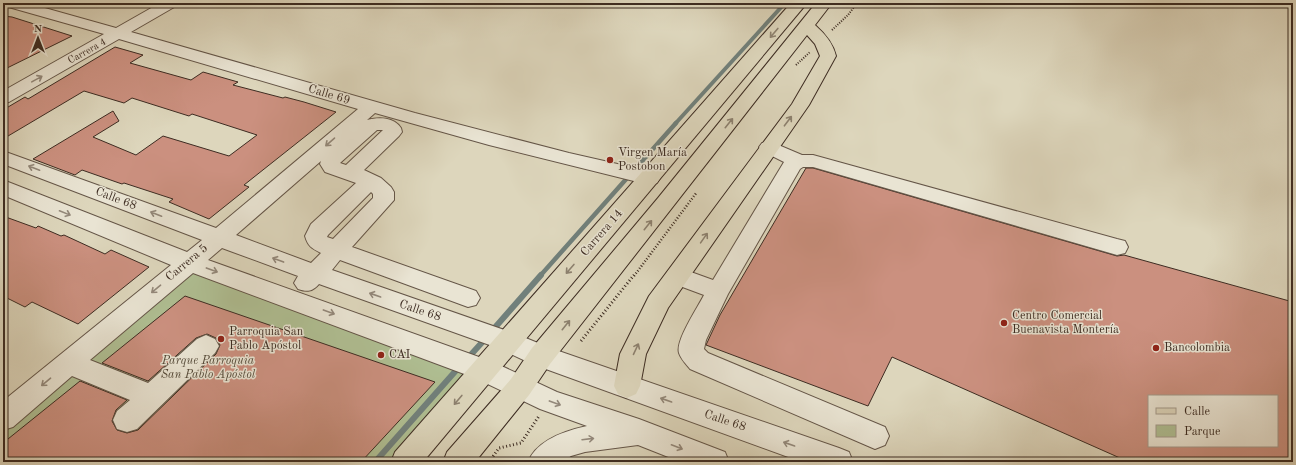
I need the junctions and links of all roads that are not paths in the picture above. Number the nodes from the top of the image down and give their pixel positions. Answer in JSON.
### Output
{"nodes":[{"id":1,"x":10,"y":3,"type":"edge"},
{"id":2,"x":147,"y":3,"type":"edge"},
{"id":3,"x":171,"y":3,"type":"edge"},
{"id":4,"x":799,"y":3,"type":"edge"},
{"id":5,"x":824,"y":3,"type":"edge"},
{"id":6,"x":101,"y":28,"type":"junction"},
{"id":7,"x":120,"y":33,"type":"junction"},
{"id":8,"x":814,"y":33,"type":"junction"},
{"id":9,"x":3,"y":82,"type":"edge"},
{"id":10,"x":3,"y":98,"type":"edge"},
{"id":11,"x":370,"y":107,"type":"junction"},
{"id":12,"x":769,"y":147,"type":"junction"},
{"id":13,"x":3,"y":157,"type":"edge"},
{"id":14,"x":799,"y":161,"type":"junction"},
{"id":15,"x":349,"y":173,"type":"dead end"},
{"id":16,"x":642,"y":176,"type":"junction"},
{"id":17,"x":3,"y":187,"type":"edge"},
{"id":18,"x":219,"y":238,"type":"junction"},
{"id":19,"x":1117,"y":247,"type":"dead end"},
{"id":20,"x":336,"y":250,"type":"junction"},
{"id":21,"x":189,"y":262,"type":"junction"},
{"id":22,"x":314,"y":273,"type":"junction"},
{"id":23,"x":677,"y":276,"type":"junction"},
{"id":24,"x":718,"y":291,"type":"junction"},
{"id":25,"x":292,"y":298,"type":"junction"},
{"id":26,"x":468,"y":298,"type":"dead end"},
{"id":27,"x":498,"y":338,"type":"junction"},
{"id":28,"x":206,"y":346,"type":"dead end"},
{"id":29,"x":541,"y":356,"type":"junction"},
{"id":30,"x":68,"y":364,"type":"junction"},
{"id":31,"x":474,"y":366,"type":"junction"},
{"id":32,"x":627,"y":386,"type":"junction"},
{"id":33,"x":520,"y":387,"type":"junction"},
{"id":34,"x":152,"y":396,"type":"junction"},
{"id":35,"x":3,"y":418,"type":"edge"},
{"id":36,"x":127,"y":420,"type":"dead end"},
{"id":37,"x":639,"y":432,"type":"junction"},
{"id":38,"x":875,"y":436,"type":"dead end"},
{"id":39,"x":405,"y":462,"type":"edge"},
{"id":40,"x":457,"y":462,"type":"edge"},
{"id":41,"x":542,"y":462,"type":"edge"},
{"id":42,"x":715,"y":462,"type":"edge"},
{"id":43,"x":838,"y":462,"type":"edge"}],
"edges":[{"from":1,"to":6,"type":"street","name":"Calle 69"},
{"from":2,"to":6,"type":"street","name":"Carrera 4"},
{"from":3,"to":7,"type":"street","name":"Carrera 4"},
{"from":4,"to":16,"type":"main road","name":"Carrera 14","one_way":true},
{"from":5,"to":8,"type":"main road"},
{"from":6,"to":7,"type":"street","name":"Calle 69"},
{"from":6,"to":9,"type":"street","name":"Carrera 4"},
{"from":10,"to":7,"type":"street","name":"Carrera 4","one_way":true},
{"from":7,"to":11,"type":"street","name":"Calle 69"},
{"from":12,"to":8,"type":"main road","one_way":true},
{"from":29,"to":8,"type":"main road","one_way":true},
{"from":11,"to":16,"type":"street","name":"Calle 69"},
{"from":11,"to":18,"type":"street","name":"Carrera 5","one_way":true},
{"from":12,"to":14,"type":"street"},
{"from":23,"to":12,"type":"main road","one_way":true},
{"from":18,"to":13,"type":"street","name":"Calle 68","one_way":true},
{"from":14,"to":19,"type":"street"},
{"from":14,"to":24,"type":"street"},
{"from":15,"to":20,"type":"street"},
{"from":16,"to":27,"type":"main road","name":"Carrera 14","one_way":true},
{"from":17,"to":21,"type":"street","one_way":true},
{"from":18,"to":21,"type":"street","name":"Carrera 5"},
{"from":22,"to":18,"type":"street","name":"Calle 68","one_way":true},
{"from":20,"to":22,"type":"street"},
{"from":20,"to":26,"type":"street"},
{"from":21,"to":25,"type":"street","one_way":true},
{"from":21,"to":30,"type":"street","name":"Carrera 5","one_way":true},
{"from":22,"to":25,"type":"street"},
{"from":27,"to":22,"type":"street","name":"Calle 68","one_way":true},
{"from":23,"to":24,"type":"street"},
{"from":32,"to":23,"type":"main road","one_way":true},
{"from":24,"to":38,"type":"street"},
{"from":25,"to":31,"type":"street","one_way":true},
{"from":27,"to":29,"type":"street","name":"Calle 68"},
{"from":27,"to":31,"type":"main road","name":"Carrera 14"},
{"from":28,"to":34,"type":"street"},
{"from":29,"to":32,"type":"street","name":"Calle 68"},
{"from":29,"to":33,"type":"main road"},
{"from":30,"to":34,"type":"street"},
{"from":30,"to":35,"type":"street","name":"Carrera 5","one_way":true},
{"from":31,"to":33,"type":"street"},
{"from":31,"to":39,"type":"main road","name":"Carrera 14","one_way":true},
{"from":43,"to":32,"type":"street","name":"Calle 68","one_way":true},
{"from":33,"to":37,"type":"street","one_way":true},
{"from":33,"to":40,"type":"main road"},
{"from":34,"to":36,"type":"street"},
{"from":41,"to":37,"type":"street","one_way":true},
{"from":37,"to":42,"type":"street","one_way":true}]}
